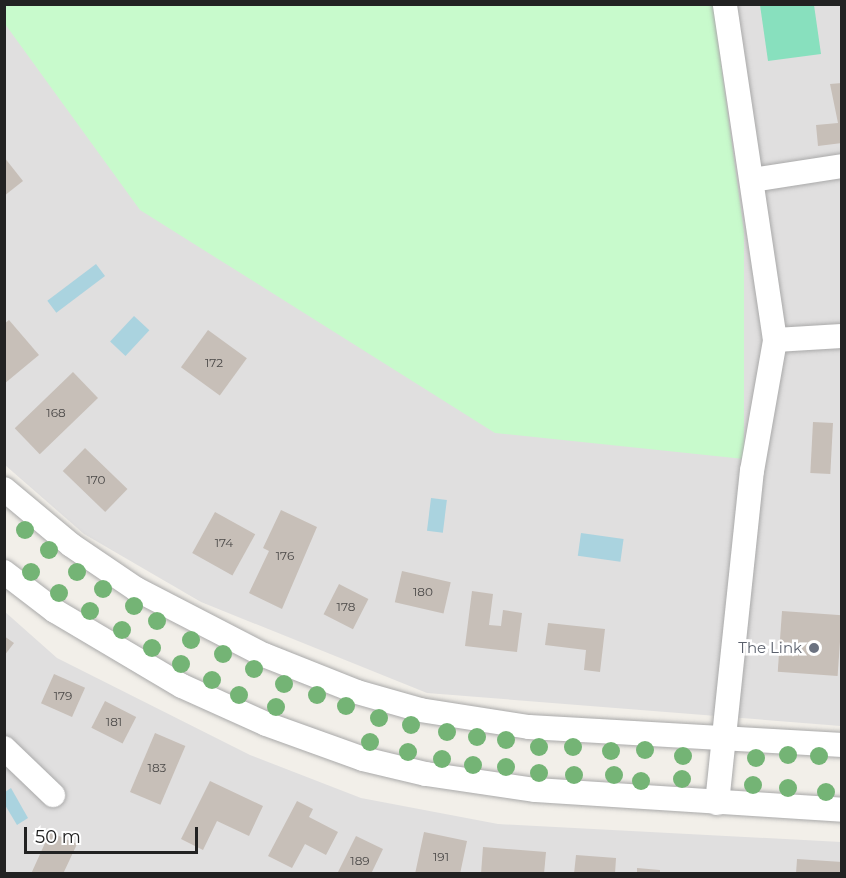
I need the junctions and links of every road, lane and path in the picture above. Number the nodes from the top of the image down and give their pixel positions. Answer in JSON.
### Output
{"nodes":[{"id":1,"x":725,"y":4,"type":"edge"},
{"id":2,"x":842,"y":166,"type":"edge"},
{"id":3,"x":752,"y":180,"type":"junction"},
{"id":4,"x":842,"y":336,"type":"edge"},
{"id":5,"x":774,"y":340,"type":"junction"},
{"id":6,"x":4,"y":489,"type":"edge"},
{"id":7,"x":4,"y":572,"type":"edge"},
{"id":8,"x":724,"y":741,"type":"junction"},
{"id":9,"x":842,"y":746,"type":"edge"},
{"id":10,"x":4,"y":748,"type":"edge"},
{"id":11,"x":53,"y":795,"type":"dead end"},
{"id":12,"x":717,"y":803,"type":"junction"},
{"id":13,"x":842,"y":810,"type":"edge"}],
"edges":[{"from":1,"to":3,"type":"street"},
{"from":2,"to":3,"type":"street"},
{"from":3,"to":5,"type":"street"},
{"from":4,"to":5,"type":"street"},
{"from":5,"to":8,"type":"street"},
{"from":6,"to":8,"type":"street"},
{"from":7,"to":12,"type":"street"},
{"from":8,"to":9,"type":"street"},
{"from":8,"to":12,"type":"street"},
{"from":10,"to":11,"type":"street"},
{"from":12,"to":13,"type":"street"}]}
